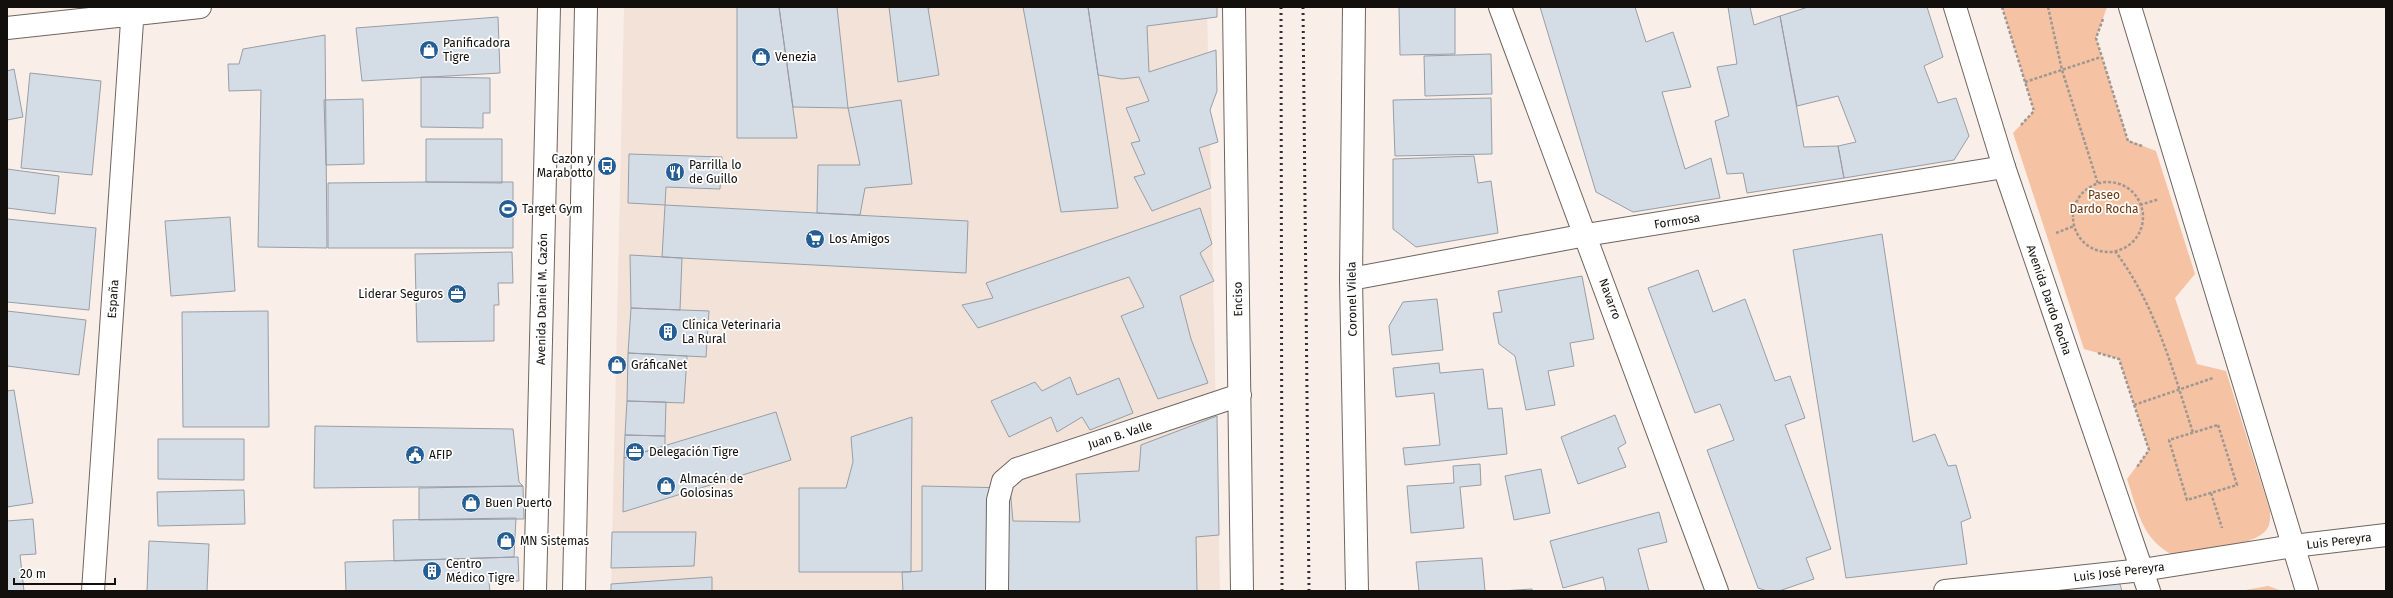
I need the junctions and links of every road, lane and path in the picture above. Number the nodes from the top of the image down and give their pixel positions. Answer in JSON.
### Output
{"nodes":[{"id":1,"x":200,"y":7,"type":"edge"},
{"id":2,"x":549,"y":7,"type":"edge"},
{"id":3,"x":586,"y":7,"type":"edge"},
{"id":4,"x":1234,"y":7,"type":"edge"},
{"id":5,"x":1354,"y":7,"type":"edge"},
{"id":6,"x":1500,"y":7,"type":"edge"},
{"id":7,"x":1955,"y":7,"type":"edge"},
{"id":8,"x":2002,"y":7,"type":"edge"},
{"id":9,"x":2048,"y":7,"type":"edge"},
{"id":10,"x":2130,"y":7,"type":"edge"},
{"id":11,"x":133,"y":11,"type":"edge"},
{"id":12,"x":2105,"y":13,"type":"dead end"},
{"id":13,"x":7,"y":28,"type":"edge"},
{"id":14,"x":2102,"y":56,"type":"junction"},
{"id":15,"x":2062,"y":70,"type":"junction"},
{"id":16,"x":2025,"y":82,"type":"junction"},
{"id":17,"x":2175,"y":156,"type":"junction"},
{"id":18,"x":2001,"y":157,"type":"junction"},
{"id":19,"x":2098,"y":184,"type":"junction"},
{"id":20,"x":1586,"y":235,"type":"junction"},
{"id":21,"x":2115,"y":251,"type":"junction"},
{"id":22,"x":1351,"y":279,"type":"junction"},
{"id":23,"x":2064,"y":344,"type":"junction"},
{"id":24,"x":2239,"y":369,"type":"junction"},
{"id":25,"x":2179,"y":389,"type":"junction"},
{"id":26,"x":1240,"y":396,"type":"junction"},
{"id":27,"x":2134,"y":404,"type":"junction"},
{"id":28,"x":2193,"y":433,"type":"junction"},
{"id":29,"x":2116,"y":493,"type":"junction"},
{"id":30,"x":2211,"y":493,"type":"junction"},
{"id":31,"x":2386,"y":535,"type":"edge"},
{"id":32,"x":2293,"y":546,"type":"junction"},
{"id":33,"x":2231,"y":556,"type":"junction"},
{"id":34,"x":2142,"y":570,"type":"junction"},
{"id":35,"x":92,"y":591,"type":"edge"},
{"id":36,"x":535,"y":591,"type":"edge"},
{"id":37,"x":574,"y":591,"type":"edge"},
{"id":38,"x":997,"y":591,"type":"edge"},
{"id":39,"x":1242,"y":591,"type":"edge"},
{"id":40,"x":1357,"y":591,"type":"edge"},
{"id":41,"x":1717,"y":591,"type":"edge"},
{"id":42,"x":1945,"y":591,"type":"edge"},
{"id":43,"x":2149,"y":591,"type":"edge"},
{"id":44,"x":2307,"y":591,"type":"edge"}],
"edges":[{"from":1,"to":11,"type":"street"},
{"from":2,"to":36,"type":"street","name":"Avenida Daniel M. Cazón"},
{"from":3,"to":37,"type":"street"},
{"from":4,"to":26,"type":"street","name":"Enciso"},
{"from":5,"to":22,"type":"street","name":"Coronel Vilela"},
{"from":6,"to":20,"type":"street","name":"Navarro"},
{"from":7,"to":18,"type":"street","name":"Avenida Dardo Rocha"},
{"from":8,"to":16,"type":"path"},
{"from":9,"to":15,"type":"path"},
{"from":10,"to":17,"type":"street"},
{"from":11,"to":13,"type":"street"},
{"from":11,"to":35,"type":"street","name":"España"},
{"from":12,"to":14,"type":"path"},
{"from":14,"to":15,"type":"path"},
{"from":14,"to":17,"type":"path"},
{"from":15,"to":16,"type":"path"},
{"from":15,"to":19,"type":"path"},
{"from":16,"to":18,"type":"path"},
{"from":17,"to":24,"type":"street"},
{"from":18,"to":20,"type":"street","name":"Formosa"},
{"from":18,"to":23,"type":"street","name":"Avenida Dardo Rocha"},
{"from":19,"to":21,"type":"path"},
{"from":19,"to":21,"type":"path"},
{"from":20,"to":22,"type":"street","name":"Formosa"},
{"from":20,"to":41,"type":"street","name":"Navarro"},
{"from":21,"to":25,"type":"path"},
{"from":22,"to":40,"type":"street","name":"Coronel Vilela"},
{"from":23,"to":27,"type":"path"},
{"from":23,"to":29,"type":"street","name":"Avenida Dardo Rocha"},
{"from":24,"to":25,"type":"path"},
{"from":24,"to":32,"type":"street"},
{"from":25,"to":27,"type":"path"},
{"from":25,"to":28,"type":"path"},
{"from":26,"to":38,"type":"street","name":"Juan B. Valle"},
{"from":26,"to":39,"type":"street","name":"Enciso"},
{"from":27,"to":29,"type":"path"},
{"from":28,"to":30,"type":"path"},
{"from":28,"to":30,"type":"path"},
{"from":29,"to":34,"type":"street","name":"Avenida Dardo Rocha"},
{"from":30,"to":33,"type":"path"},
{"from":31,"to":32,"type":"street","name":"Luis Pereyra"},
{"from":32,"to":33,"type":"street","name":"Luis José Pereyra"},
{"from":32,"to":44,"type":"street"},
{"from":33,"to":34,"type":"street","name":"Luis José Pereyra"},
{"from":34,"to":42,"type":"street","name":"Luis José Pereyra"},
{"from":34,"to":43,"type":"street","name":"Avenida Dardo Rocha"}]}
